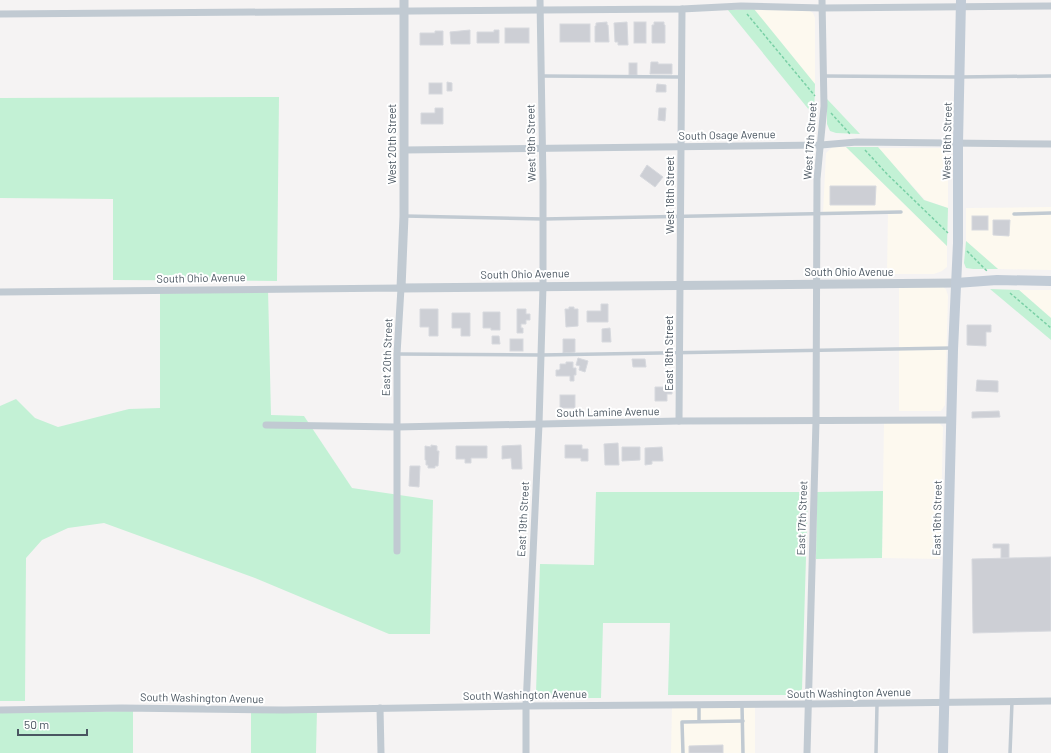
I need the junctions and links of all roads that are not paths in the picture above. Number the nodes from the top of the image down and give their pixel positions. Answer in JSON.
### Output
{"nodes":[{"id":1,"x":404,"y":0,"type":"edge"},
{"id":2,"x":540,"y":0,"type":"edge"},
{"id":3,"x":822,"y":4,"type":"edge"},
{"id":4,"x":961,"y":4,"type":"edge"},
{"id":5,"x":1051,"y":6,"type":"edge"},
{"id":6,"x":682,"y":9,"type":"junction"},
{"id":7,"x":540,"y":10,"type":"junction"},
{"id":8,"x":404,"y":11,"type":"junction"},
{"id":9,"x":0,"y":14,"type":"edge"},
{"id":10,"x":540,"y":76,"type":"junction"},
{"id":11,"x":823,"y":76,"type":"junction"},
{"id":12,"x":1051,"y":76,"type":"edge"},
{"id":13,"x":682,"y":77,"type":"junction"},
{"id":14,"x":959,"y":77,"type":"junction"},
{"id":15,"x":958,"y":143,"type":"junction"},
{"id":16,"x":1051,"y":144,"type":"edge"},
{"id":17,"x":821,"y":145,"type":"junction"},
{"id":18,"x":681,"y":147,"type":"junction"},
{"id":19,"x":542,"y":148,"type":"junction"},
{"id":20,"x":404,"y":150,"type":"junction"},
{"id":21,"x":901,"y":212,"type":"dead end"},
{"id":22,"x":817,"y":213,"type":"junction"},
{"id":23,"x":1051,"y":213,"type":"edge"},
{"id":24,"x":1014,"y":214,"type":"dead end"},
{"id":25,"x":404,"y":216,"type":"junction"},
{"id":26,"x":681,"y":216,"type":"junction"},
{"id":27,"x":543,"y":219,"type":"junction"},
{"id":28,"x":1051,"y":281,"type":"edge"},
{"id":29,"x":956,"y":283,"type":"junction"},
{"id":30,"x":817,"y":284,"type":"junction"},
{"id":31,"x":680,"y":285,"type":"junction"},
{"id":32,"x":542,"y":286,"type":"junction"},
{"id":33,"x":401,"y":288,"type":"junction"},
{"id":34,"x":0,"y":292,"type":"edge"},
{"id":35,"x":953,"y":348,"type":"junction"},
{"id":36,"x":816,"y":350,"type":"junction"},
{"id":37,"x":680,"y":353,"type":"junction"},
{"id":38,"x":397,"y":354,"type":"junction"},
{"id":39,"x":541,"y":355,"type":"junction"},
{"id":40,"x":951,"y":420,"type":"junction"},
{"id":41,"x":679,"y":421,"type":"junction"},
{"id":42,"x":816,"y":421,"type":"junction"},
{"id":43,"x":539,"y":424,"type":"junction"},
{"id":44,"x":266,"y":425,"type":"dead end"},
{"id":45,"x":397,"y":427,"type":"junction"},
{"id":46,"x":397,"y":551,"type":"dead end"},
{"id":47,"x":1012,"y":702,"type":"junction"},
{"id":48,"x":1051,"y":702,"type":"edge"},
{"id":49,"x":944,"y":703,"type":"junction"},
{"id":50,"x":808,"y":704,"type":"junction"},
{"id":51,"x":877,"y":704,"type":"junction"},
{"id":52,"x":699,"y":705,"type":"junction"},
{"id":53,"x":742,"y":705,"type":"junction"},
{"id":54,"x":526,"y":706,"type":"junction"},
{"id":55,"x":380,"y":708,"type":"junction"},
{"id":56,"x":0,"y":710,"type":"edge"},
{"id":57,"x":743,"y":721,"type":"junction"},
{"id":58,"x":699,"y":722,"type":"junction"},
{"id":59,"x":381,"y":753,"type":"edge"},
{"id":60,"x":526,"y":753,"type":"edge"},
{"id":61,"x":682,"y":753,"type":"edge"},
{"id":62,"x":743,"y":753,"type":"edge"},
{"id":63,"x":806,"y":753,"type":"edge"},
{"id":64,"x":876,"y":753,"type":"edge"},
{"id":65,"x":943,"y":753,"type":"edge"},
{"id":66,"x":1010,"y":753,"type":"edge"}],
"edges":[{"from":1,"to":8,"type":"street","name":"West 20th Street"},
{"from":2,"to":7,"type":"street","name":"West 19th Street"},
{"from":3,"to":4,"type":"street"},
{"from":3,"to":6,"type":"street"},
{"from":3,"to":11,"type":"street","name":"West 17th Street"},
{"from":4,"to":5,"type":"street"},
{"from":4,"to":14,"type":"main road","name":"West 16th Street"},
{"from":6,"to":7,"type":"street"},
{"from":6,"to":13,"type":"street","name":"West 18th Street"},
{"from":7,"to":8,"type":"street"},
{"from":7,"to":10,"type":"street","name":"West 19th Street"},
{"from":8,"to":9,"type":"street"},
{"from":8,"to":20,"type":"street","name":"West 20th Street"},
{"from":10,"to":13,"type":"lane"},
{"from":10,"to":19,"type":"street","name":"West 19th Street"},
{"from":11,"to":14,"type":"lane"},
{"from":11,"to":17,"type":"street","name":"West 17th Street"},
{"from":12,"to":14,"type":"lane"},
{"from":13,"to":18,"type":"street","name":"West 18th Street"},
{"from":14,"to":15,"type":"main road","name":"West 16th Street"},
{"from":15,"to":16,"type":"street","name":"South Osage Avenue"},
{"from":15,"to":17,"type":"street","name":"South Osage Avenue"},
{"from":15,"to":29,"type":"main road","name":"West 16th Street"},
{"from":17,"to":18,"type":"street","name":"South Osage Avenue"},
{"from":17,"to":22,"type":"street","name":"West 17th Street"},
{"from":18,"to":19,"type":"street","name":"South Osage Avenue"},
{"from":18,"to":26,"type":"street","name":"West 18th Street"},
{"from":19,"to":20,"type":"street","name":"South Osage Avenue"},
{"from":19,"to":27,"type":"street","name":"West 19th Street"},
{"from":20,"to":25,"type":"street","name":"West 20th Street"},
{"from":21,"to":22,"type":"lane"},
{"from":22,"to":26,"type":"lane"},
{"from":22,"to":30,"type":"street","name":"West 17th Street"},
{"from":23,"to":24,"type":"lane"},
{"from":25,"to":27,"type":"lane"},
{"from":25,"to":33,"type":"street","name":"West 20th Street"},
{"from":26,"to":27,"type":"lane"},
{"from":26,"to":31,"type":"street","name":"West 18th Street"},
{"from":27,"to":32,"type":"street","name":"West 19th Street"},
{"from":28,"to":29,"type":"main road","name":"South Ohio Avenue"},
{"from":29,"to":30,"type":"street","name":"South Ohio Avenue"},
{"from":29,"to":35,"type":"main road","name":"East 16th Street"},
{"from":30,"to":31,"type":"street","name":"South Ohio Avenue"},
{"from":30,"to":36,"type":"street","name":"East 17th Street"},
{"from":31,"to":32,"type":"street","name":"South Ohio Avenue"},
{"from":31,"to":37,"type":"street","name":"East 18th Street"},
{"from":32,"to":33,"type":"street","name":"South Ohio Avenue"},
{"from":32,"to":39,"type":"street","name":"East 19th Street"},
{"from":33,"to":34,"type":"street","name":"South Ohio Avenue"},
{"from":33,"to":38,"type":"street","name":"East 20th Street"},
{"from":35,"to":36,"type":"lane"},
{"from":35,"to":40,"type":"main road","name":"East 16th Street"},
{"from":36,"to":37,"type":"lane"},
{"from":36,"to":42,"type":"street","name":"East 17th Street"},
{"from":37,"to":39,"type":"lane"},
{"from":37,"to":41,"type":"street","name":"East 18th Street"},
{"from":38,"to":39,"type":"lane"},
{"from":38,"to":45,"type":"street","name":"East 20th Street"},
{"from":39,"to":43,"type":"street","name":"East 19th Street"},
{"from":40,"to":42,"type":"street","name":"South Lamine Avenue"},
{"from":40,"to":49,"type":"main road","name":"East 16th Street"},
{"from":41,"to":42,"type":"street","name":"South Lamine Avenue"},
{"from":41,"to":43,"type":"street","name":"South Lamine Avenue"},
{"from":42,"to":50,"type":"street","name":"East 17th Street"},
{"from":43,"to":45,"type":"street","name":"South Lamine Avenue"},
{"from":43,"to":54,"type":"street","name":"East 19th Street"},
{"from":44,"to":45,"type":"street","name":"South Lamine Avenue"},
{"from":45,"to":46,"type":"street","name":"East 20th Street"},
{"from":47,"to":48,"type":"street","name":"South Washington Avenue"},
{"from":47,"to":49,"type":"street","name":"South Washington Avenue"},
{"from":47,"to":66,"type":"lane"},
{"from":49,"to":51,"type":"street","name":"South Washington Avenue"},
{"from":49,"to":65,"type":"main road","name":"East 16th Street"},
{"from":50,"to":51,"type":"street","name":"South Washington Avenue"},
{"from":50,"to":53,"type":"street","name":"South Washington Avenue"},
{"from":50,"to":63,"type":"street","name":"East 17th Street"},
{"from":51,"to":64,"type":"lane"},
{"from":52,"to":53,"type":"street","name":"South Washington Avenue"},
{"from":52,"to":54,"type":"street","name":"South Washington Avenue"},
{"from":52,"to":58,"type":"lane"},
{"from":53,"to":57,"type":"lane"},
{"from":54,"to":55,"type":"street","name":"South Washington Avenue"},
{"from":54,"to":60,"type":"street","name":"East 19th Street"},
{"from":55,"to":56,"type":"street","name":"South Washington Avenue"},
{"from":55,"to":59,"type":"street"},
{"from":57,"to":58,"type":"lane"},
{"from":57,"to":62,"type":"lane"},
{"from":58,"to":61,"type":"lane"}]}
